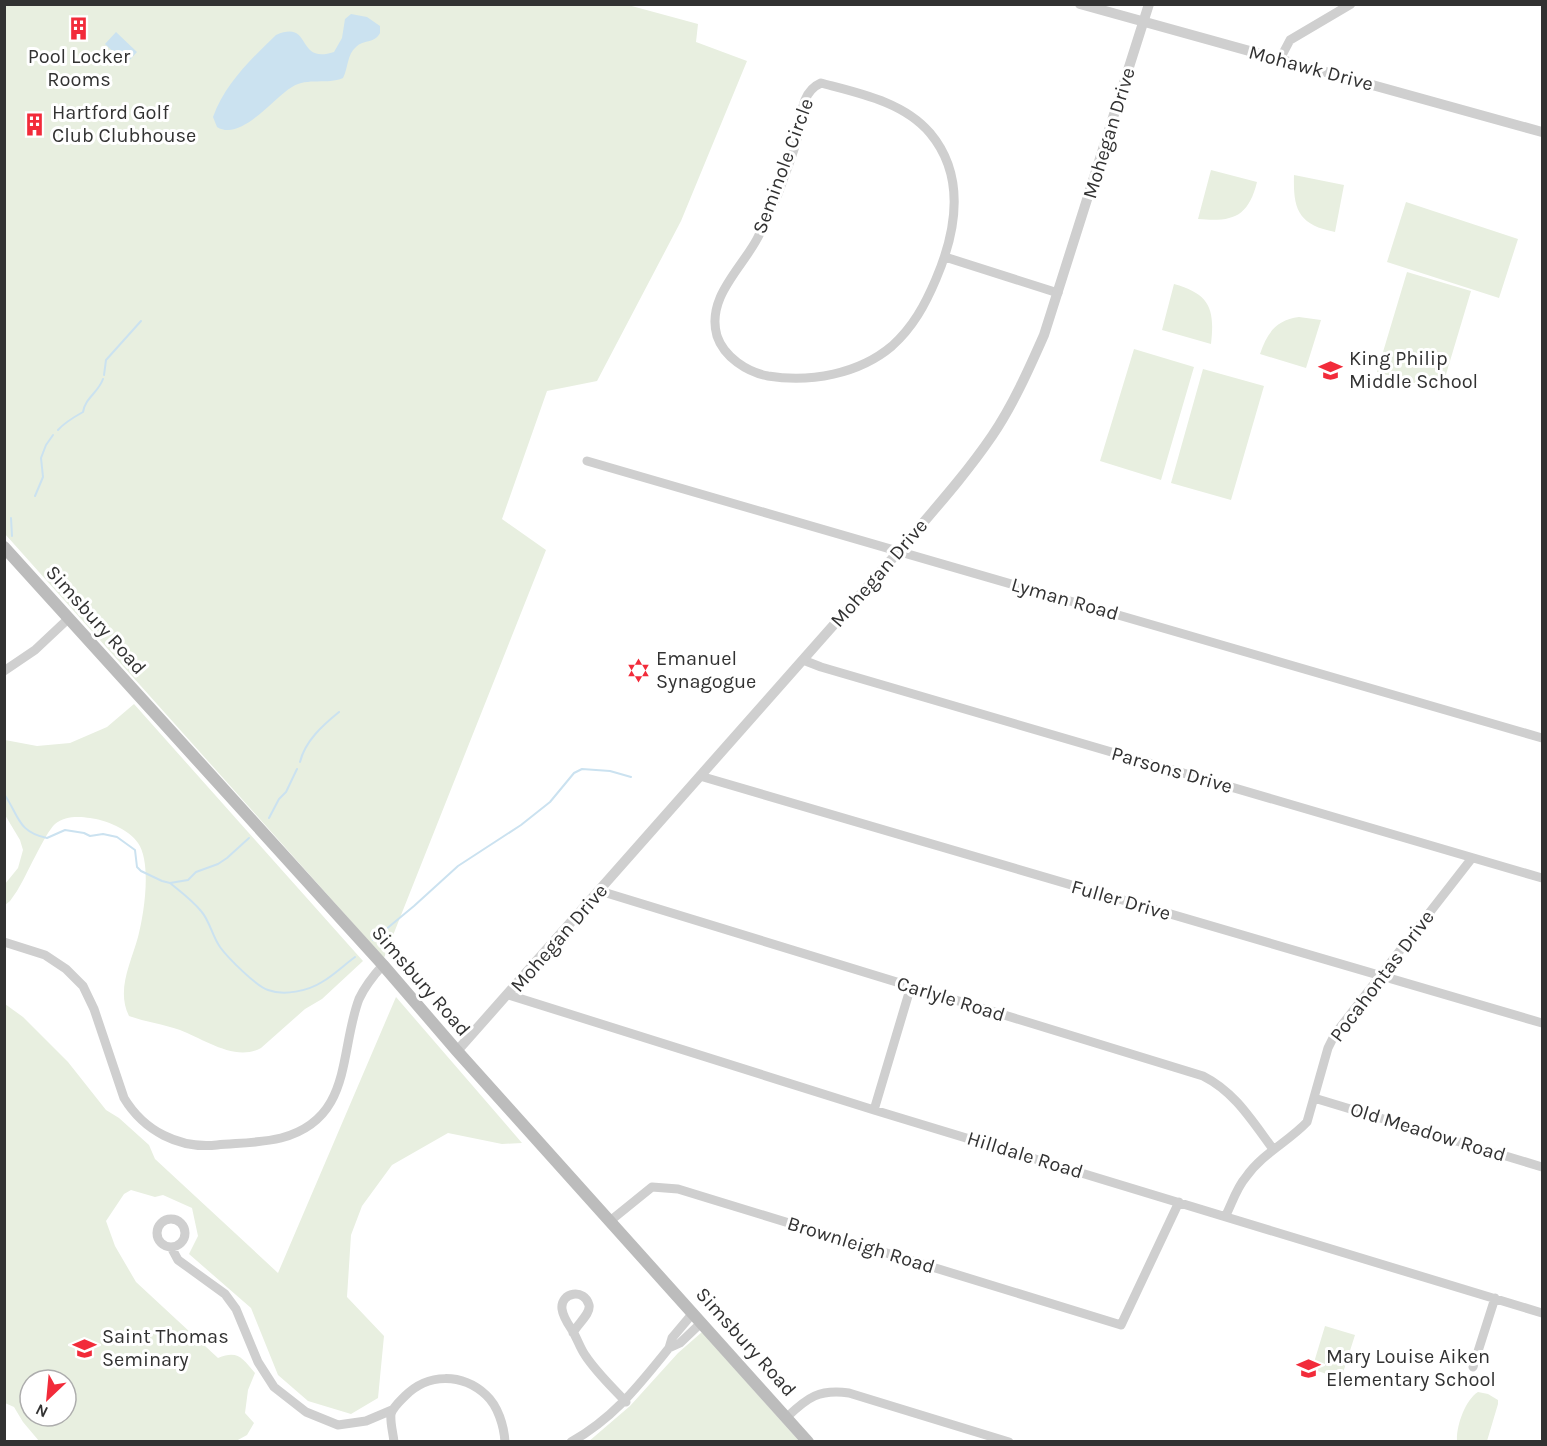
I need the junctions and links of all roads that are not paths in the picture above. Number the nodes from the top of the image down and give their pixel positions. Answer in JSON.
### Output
{"nodes":[{"id":1,"x":1080,"y":4,"type":"edge"},
{"id":2,"x":1149,"y":4,"type":"edge"},
{"id":3,"x":1351,"y":4,"type":"edge"},
{"id":4,"x":1144,"y":22,"type":"junction"},
{"id":5,"x":1280,"y":59,"type":"junction"},
{"id":6,"x":1542,"y":132,"type":"edge"},
{"id":7,"x":945,"y":257,"type":"junction"},
{"id":8,"x":1058,"y":293,"type":"junction"},
{"id":9,"x":587,"y":461,"type":"dead end"},
{"id":10,"x":4,"y":547,"type":"edge"},
{"id":11,"x":899,"y":551,"type":"junction"},
{"id":12,"x":68,"y":619,"type":"junction"},
{"id":13,"x":803,"y":660,"type":"junction"},
{"id":14,"x":4,"y":671,"type":"edge"},
{"id":15,"x":1542,"y":738,"type":"edge"},
{"id":16,"x":700,"y":776,"type":"junction"},
{"id":17,"x":1472,"y":858,"type":"junction"},
{"id":18,"x":1542,"y":878,"type":"edge"},
{"id":19,"x":600,"y":891,"type":"junction"},
{"id":20,"x":4,"y":942,"type":"edge"},
{"id":21,"x":383,"y":965,"type":"junction"},
{"id":22,"x":1380,"y":976,"type":"junction"},
{"id":23,"x":911,"y":986,"type":"junction"},
{"id":24,"x":509,"y":995,"type":"junction"},
{"id":25,"x":1542,"y":1023,"type":"edge"},
{"id":26,"x":457,"y":1052,"type":"junction"},
{"id":27,"x":1314,"y":1098,"type":"junction"},
{"id":28,"x":874,"y":1110,"type":"junction"},
{"id":29,"x":1273,"y":1149,"type":"junction"},
{"id":30,"x":1542,"y":1167,"type":"edge"},
{"id":31,"x":1179,"y":1202,"type":"junction"},
{"id":32,"x":1226,"y":1215,"type":"junction"},
{"id":33,"x":610,"y":1221,"type":"junction"},
{"id":34,"x":171,"y":1247,"type":"dead end"},
{"id":35,"x":1495,"y":1298,"type":"junction"},
{"id":36,"x":1542,"y":1312,"type":"edge"},
{"id":37,"x":698,"y":1318,"type":"junction"},
{"id":38,"x":573,"y":1333,"type":"dead end"},
{"id":39,"x":1473,"y":1367,"type":"dead end"},
{"id":40,"x":626,"y":1402,"type":"junction"},
{"id":41,"x":392,"y":1410,"type":"junction"},
{"id":42,"x":787,"y":1417,"type":"junction"},
{"id":43,"x":394,"y":1442,"type":"edge"},
{"id":44,"x":505,"y":1442,"type":"edge"},
{"id":45,"x":571,"y":1442,"type":"edge"},
{"id":46,"x":808,"y":1442,"type":"edge"},
{"id":47,"x":1009,"y":1442,"type":"edge"}],
"edges":[{"from":1,"to":4,"type":"street","name":"Mohawk Drive"},
{"from":2,"to":4,"type":"street","name":"Mohegan Drive"},
{"from":3,"to":5,"type":"street"},
{"from":4,"to":5,"type":"street","name":"Mohawk Drive"},
{"from":4,"to":8,"type":"street","name":"Mohegan Drive"},
{"from":5,"to":6,"type":"street","name":"Mohawk Drive"},
{"from":7,"to":7,"type":"street","name":"Seminole Circle"},
{"from":7,"to":8,"type":"street"},
{"from":8,"to":11,"type":"street","name":"Mohegan Drive"},
{"from":9,"to":11,"type":"street","name":"Lyman Road"},
{"from":10,"to":12,"type":"main road","name":"Simsbury Road"},
{"from":11,"to":13,"type":"street","name":"Mohegan Drive"},
{"from":11,"to":15,"type":"street","name":"Lyman Road"},
{"from":12,"to":14,"type":"street"},
{"from":12,"to":21,"type":"main road","name":"Simsbury Road"},
{"from":13,"to":16,"type":"street","name":"Mohegan Drive"},
{"from":13,"to":17,"type":"street","name":"Parsons Drive"},
{"from":16,"to":19,"type":"street","name":"Mohegan Drive"},
{"from":16,"to":22,"type":"street","name":"Fuller Drive"},
{"from":17,"to":18,"type":"street","name":"Parsons Drive"},
{"from":17,"to":22,"type":"street","name":"Pocahontas Drive"},
{"from":19,"to":23,"type":"street","name":"Carlyle Road"},
{"from":19,"to":24,"type":"street","name":"Mohegan Drive"},
{"from":20,"to":21,"type":"street"},
{"from":21,"to":26,"type":"main road","name":"Simsbury Road"},
{"from":22,"to":25,"type":"street","name":"Fuller Drive"},
{"from":22,"to":27,"type":"street","name":"Pocahontas Drive"},
{"from":23,"to":28,"type":"street"},
{"from":23,"to":29,"type":"street","name":"Carlyle Road"},
{"from":24,"to":26,"type":"street","name":"Mohegan Drive"},
{"from":24,"to":28,"type":"street","name":"Hilldale Road"},
{"from":26,"to":33,"type":"main road","name":"Simsbury Road"},
{"from":27,"to":29,"type":"street","name":"Pocahontas Drive"},
{"from":27,"to":30,"type":"street","name":"Old Meadow Road"},
{"from":28,"to":31,"type":"street","name":"Hilldale Road"},
{"from":29,"to":32,"type":"street","name":"Pocahontas Drive"},
{"from":31,"to":32,"type":"street","name":"Hilldale Road"},
{"from":31,"to":33,"type":"street","name":"Brownleigh Road"},
{"from":32,"to":35,"type":"street","name":"Hilldale Road"},
{"from":33,"to":37,"type":"main road","name":"Simsbury Road"},
{"from":34,"to":41,"type":"street"},
{"from":35,"to":36,"type":"street","name":"Hilldale Road"},
{"from":35,"to":39,"type":"street"},
{"from":37,"to":40,"type":"street"},
{"from":37,"to":42,"type":"main road","name":"Simsbury Road"},
{"from":38,"to":40,"type":"street"},
{"from":40,"to":45,"type":"street"},
{"from":41,"to":43,"type":"street"},
{"from":41,"to":44,"type":"street"},
{"from":42,"to":46,"type":"main road","name":"Simsbury Road"},
{"from":42,"to":47,"type":"street"}]}
